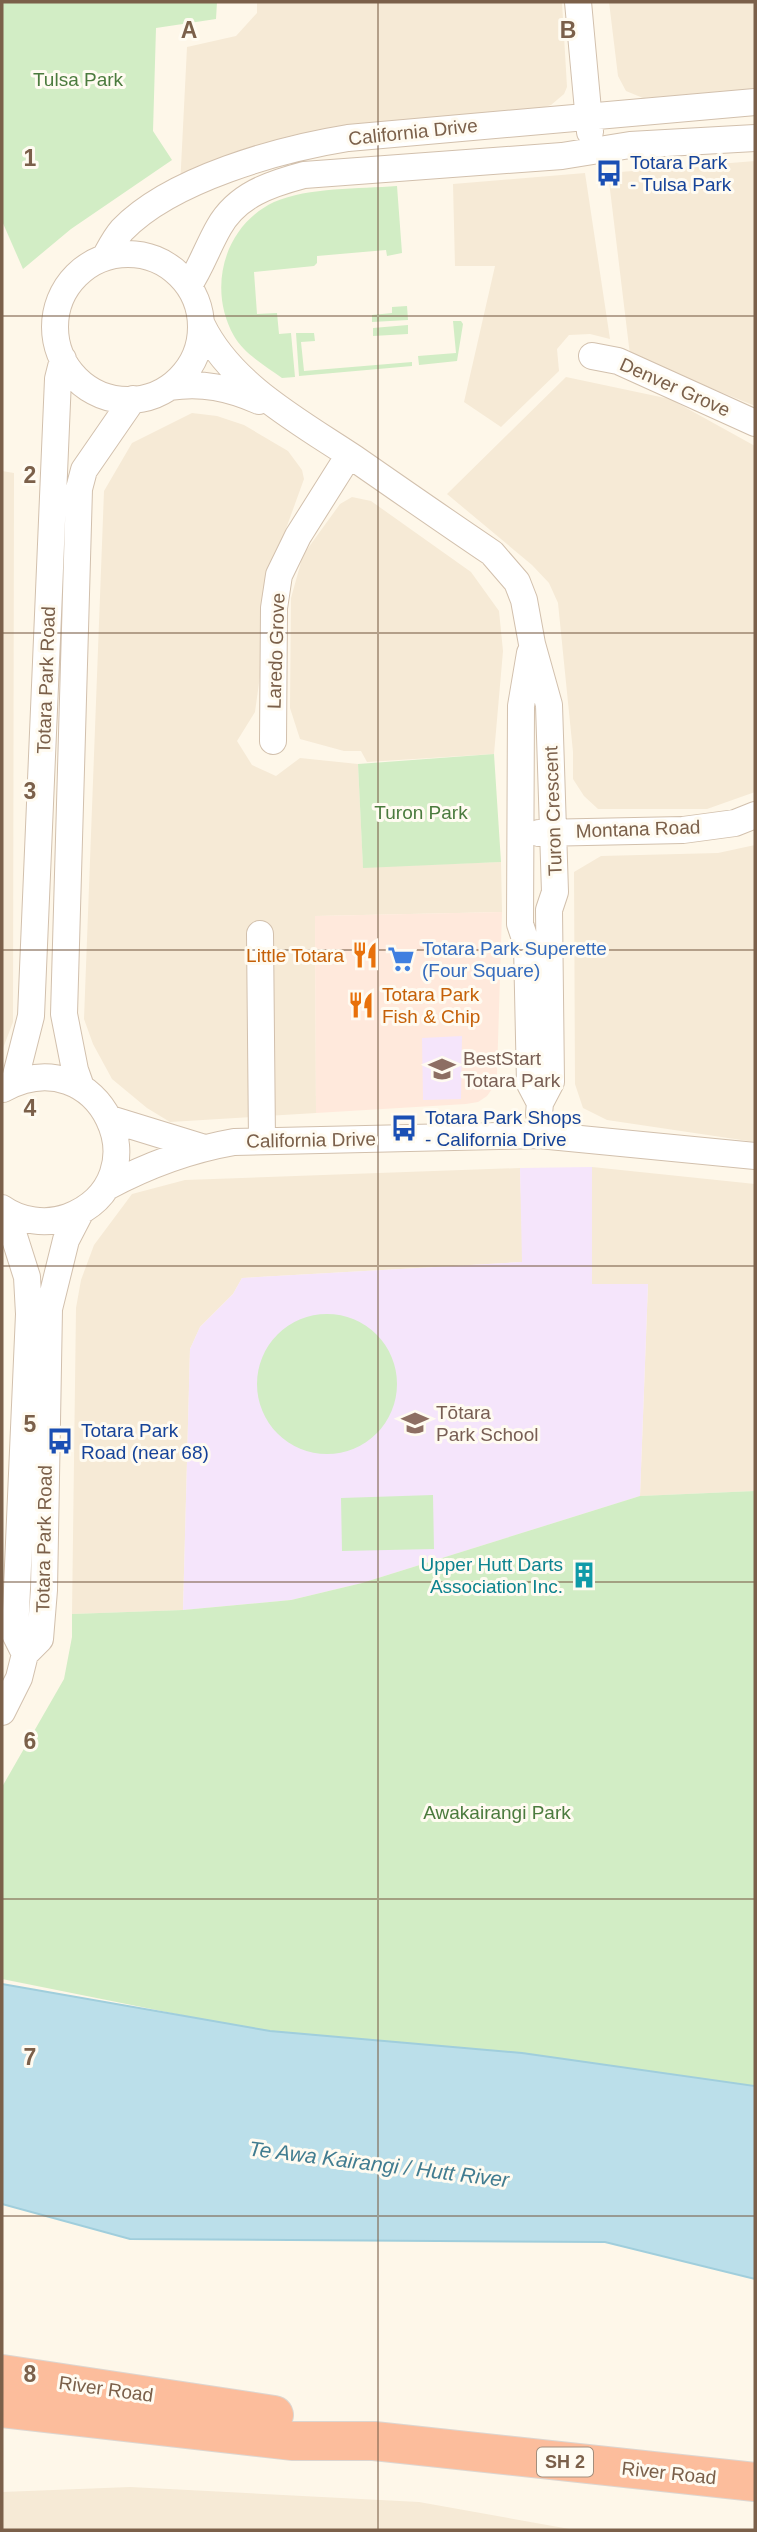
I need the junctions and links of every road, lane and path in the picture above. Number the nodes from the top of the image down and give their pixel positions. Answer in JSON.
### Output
{"nodes":[{"id":1,"x":578,"y":2,"type":"edge"},
{"id":2,"x":755,"y":102,"type":"edge"},
{"id":3,"x":587,"y":115,"type":"junction"},
{"id":4,"x":755,"y":138,"type":"edge"},
{"id":5,"x":592,"y":152,"type":"junction"},
{"id":6,"x":105,"y":257,"type":"junction"},
{"id":7,"x":189,"y":285,"type":"junction"},
{"id":8,"x":202,"y":325,"type":"junction"},
{"id":9,"x":592,"y":356,"type":"dead end"},
{"id":10,"x":63,"y":359,"type":"junction"},
{"id":11,"x":170,"y":387,"type":"junction"},
{"id":12,"x":133,"y":400,"type":"junction"},
{"id":13,"x":298,"y":421,"type":"junction"},
{"id":14,"x":755,"y":423,"type":"edge"},
{"id":15,"x":349,"y":455,"type":"junction"},
{"id":16,"x":532,"y":644,"type":"junction"},
{"id":17,"x":273,"y":740,"type":"dead end"},
{"id":18,"x":755,"y":816,"type":"edge"},
{"id":19,"x":520,"y":833,"type":"junction"},
{"id":20,"x":554,"y":833,"type":"junction"},
{"id":21,"x":260,"y":934,"type":"dead end"},
{"id":22,"x":8,"y":1087,"type":"edge"},
{"id":23,"x":81,"y":1087,"type":"junction"},
{"id":24,"x":540,"y":1104,"type":"junction"},
{"id":25,"x":110,"y":1119,"type":"junction"},
{"id":26,"x":539,"y":1135,"type":"junction"},
{"id":27,"x":262,"y":1141,"type":"junction"},
{"id":28,"x":201,"y":1147,"type":"junction"},
{"id":29,"x":755,"y":1156,"type":"edge"},
{"id":30,"x":107,"y":1187,"type":"junction"},
{"id":31,"x":4,"y":1209,"type":"edge"},
{"id":32,"x":80,"y":1213,"type":"junction"},
{"id":33,"x":13,"y":1652,"type":"edge"},
{"id":34,"x":2,"y":1712,"type":"edge"},
{"id":35,"x":2,"y":2374,"type":"edge"},
{"id":36,"x":2,"y":2408,"type":"edge"},
{"id":37,"x":374,"y":2441,"type":"junction"},
{"id":38,"x":755,"y":2482,"type":"edge"}],
"edges":[{"from":1,"to":3,"type":"street"},
{"from":2,"to":3,"type":"street","name":"California Drive"},
{"from":3,"to":5,"type":"street"},
{"from":3,"to":6,"type":"street","name":"California Drive"},
{"from":4,"to":5,"type":"street","name":"California Drive"},
{"from":5,"to":7,"type":"street","name":"California Drive"},
{"from":6,"to":7,"type":"street"},
{"from":6,"to":10,"type":"street"},
{"from":7,"to":8,"type":"street"},
{"from":8,"to":11,"type":"street"},
{"from":8,"to":13,"type":"street","name":"Turon Crescent"},
{"from":9,"to":14,"type":"street","name":"Denver Grove"},
{"from":10,"to":12,"type":"street"},
{"from":10,"to":22,"type":"street","name":"Totara Park Road"},
{"from":11,"to":12,"type":"street"},
{"from":11,"to":13,"type":"street","name":"Turon Crescent"},
{"from":12,"to":23,"type":"street","name":"Totara Park Road"},
{"from":13,"to":15,"type":"street","name":"Turon Crescent"},
{"from":15,"to":16,"type":"street","name":"Turon Crescent"},
{"from":15,"to":17,"type":"street","name":"Laredo Grove"},
{"from":16,"to":19,"type":"street","name":"Turon Crescent"},
{"from":16,"to":20,"type":"street","name":"Turon Crescent"},
{"from":18,"to":20,"type":"street","name":"Montana Road"},
{"from":19,"to":20,"type":"street","name":"Montana Road"},
{"from":19,"to":24,"type":"street","name":"Turon Crescent"},
{"from":20,"to":24,"type":"street","name":"Turon Crescent"},
{"from":21,"to":27,"type":"street"},
{"from":22,"to":23,"type":"street"},
{"from":23,"to":25,"type":"street"},
{"from":24,"to":26,"type":"street","name":"Turon Crescent"},
{"from":25,"to":28,"type":"street","name":"California Drive"},
{"from":25,"to":30,"type":"street"},
{"from":26,"to":27,"type":"street","name":"California Drive"},
{"from":26,"to":29,"type":"street","name":"California Drive"},
{"from":27,"to":28,"type":"street","name":"California Drive"},
{"from":28,"to":30,"type":"street","name":"California Drive"},
{"from":30,"to":32,"type":"street"},
{"from":31,"to":32,"type":"street"},
{"from":31,"to":33,"type":"street","name":"Totara Park Road"},
{"from":32,"to":33,"type":"street","name":"Totara Park Road"},
{"from":33,"to":34,"type":"street","name":"Totara Park Road"},
{"from":35,"to":37,"type":"highway","name":"River Road","number":"SH 2"},
{"from":36,"to":37,"type":"highway","name":"River Road","number":"SH 2"},
{"from":37,"to":38,"type":"highway","name":"River Road","number":"SH 2"}]}
